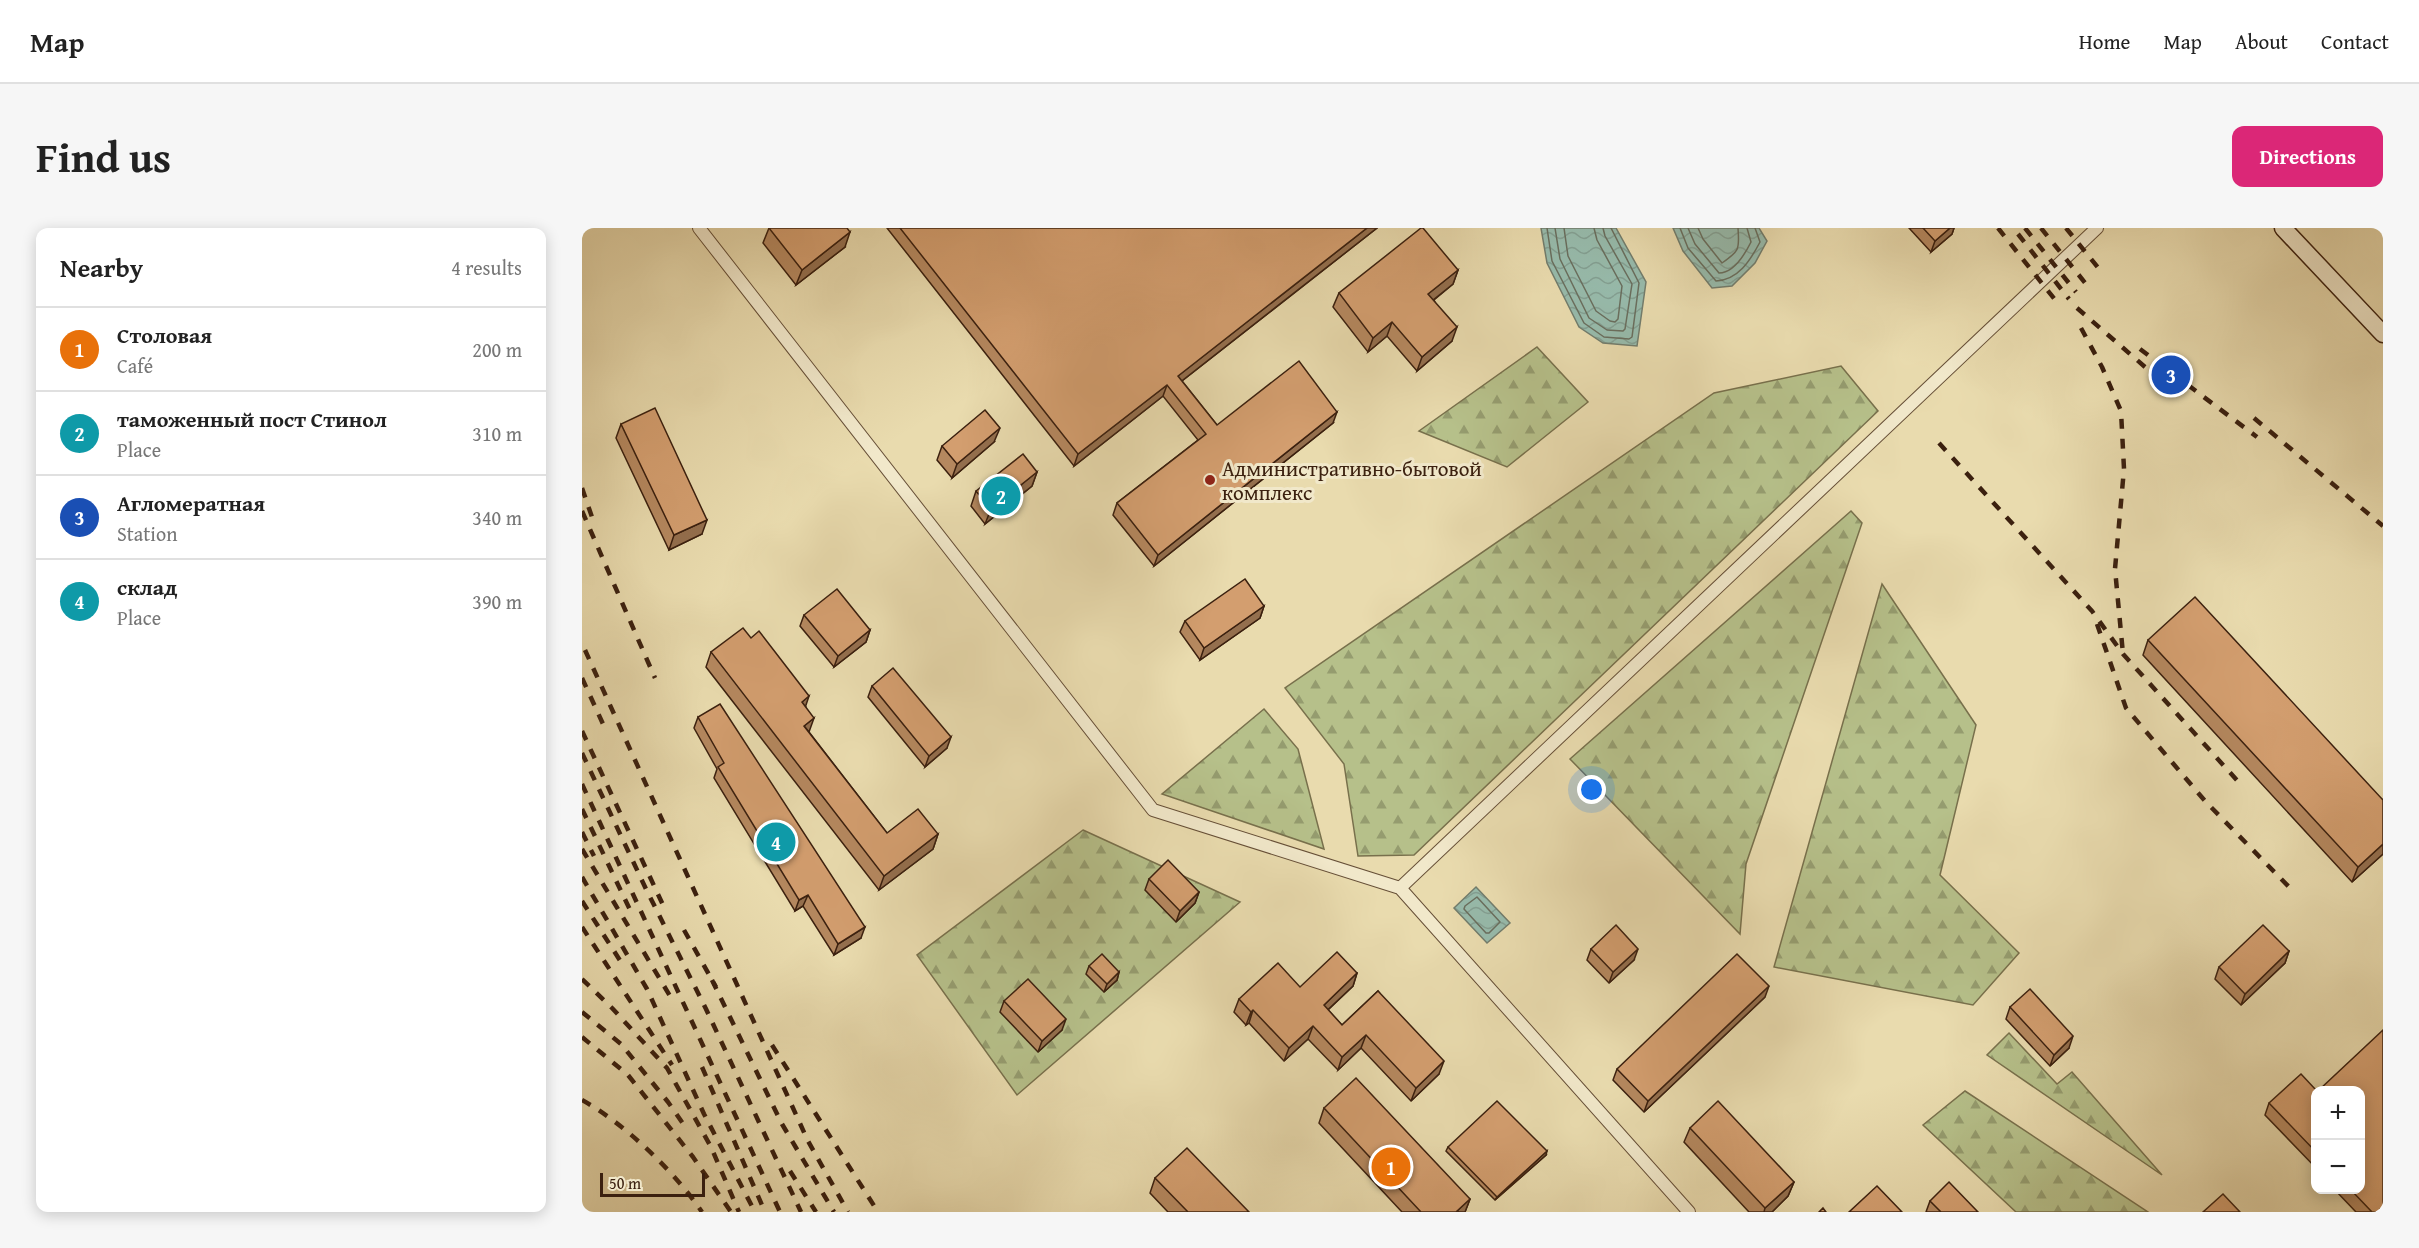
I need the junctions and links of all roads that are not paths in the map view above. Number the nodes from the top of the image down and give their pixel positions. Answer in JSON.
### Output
{"nodes":[{"id":1,"x":699,"y":228,"type":"edge"},
{"id":2,"x":2097,"y":228,"type":"edge"},
{"id":3,"x":2283,"y":228,"type":"edge"},
{"id":4,"x":2383,"y":334,"type":"edge"},
{"id":5,"x":1400,"y":888,"type":"junction"},
{"id":6,"x":1689,"y":1212,"type":"edge"}],
"edges":[{"from":1,"to":5,"type":"street"},
{"from":2,"to":5,"type":"street"},
{"from":3,"to":4,"type":"main road"},
{"from":5,"to":6,"type":"street"}]}
